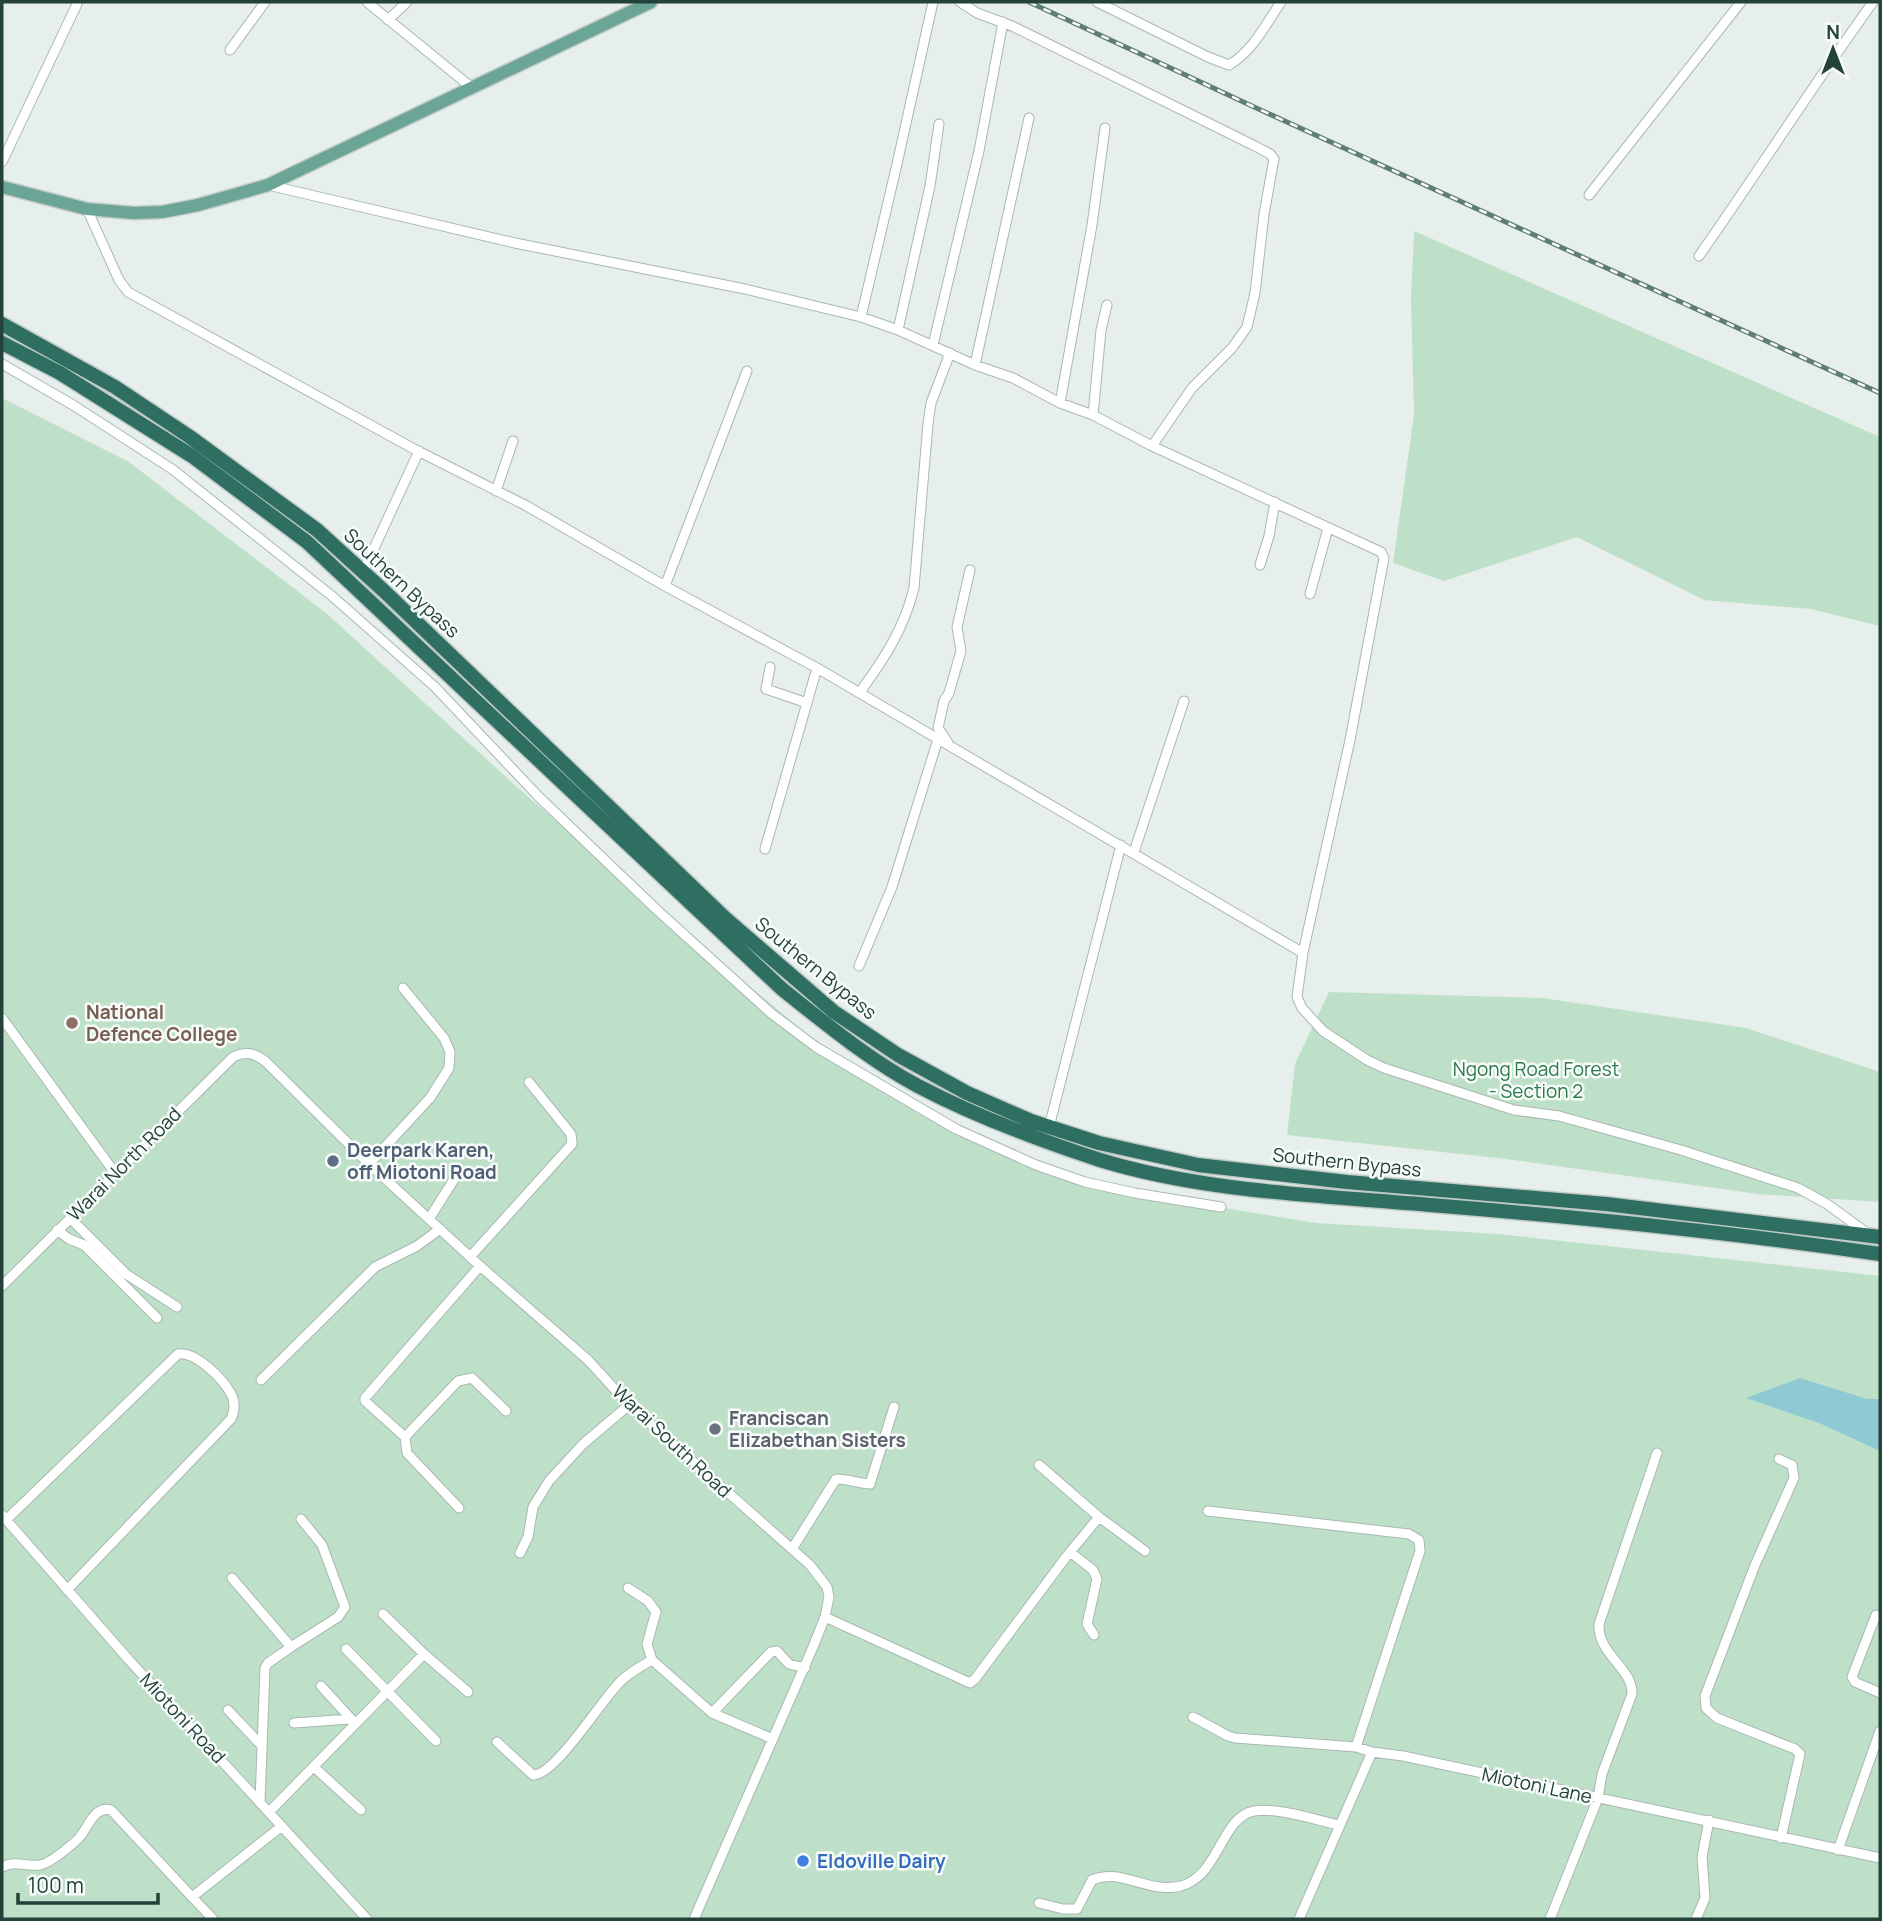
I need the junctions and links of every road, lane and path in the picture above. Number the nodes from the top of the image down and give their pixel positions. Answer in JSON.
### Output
{"nodes":[{"id":1,"x":265,"y":2,"type":"edge"},
{"id":2,"x":368,"y":2,"type":"edge"},
{"id":3,"x":407,"y":2,"type":"edge"},
{"id":4,"x":651,"y":2,"type":"edge"},
{"id":5,"x":933,"y":2,"type":"edge"},
{"id":6,"x":960,"y":2,"type":"edge"},
{"id":7,"x":1097,"y":2,"type":"edge"},
{"id":8,"x":1281,"y":2,"type":"edge"},
{"id":9,"x":1741,"y":2,"type":"edge"},
{"id":10,"x":1873,"y":2,"type":"edge"},
{"id":11,"x":77,"y":4,"type":"dead end"},
{"id":12,"x":388,"y":20,"type":"junction"},
{"id":13,"x":1003,"y":22,"type":"junction"},
{"id":14,"x":230,"y":50,"type":"dead end"},
{"id":15,"x":471,"y":87,"type":"junction"},
{"id":16,"x":1030,"y":118,"type":"dead end"},
{"id":17,"x":939,"y":124,"type":"dead end"},
{"id":18,"x":1105,"y":128,"type":"dead end"},
{"id":19,"x":2,"y":162,"type":"edge"},
{"id":20,"x":268,"y":185,"type":"junction"},
{"id":21,"x":2,"y":187,"type":"edge"},
{"id":22,"x":1589,"y":194,"type":"dead end"},
{"id":23,"x":87,"y":208,"type":"junction"},
{"id":24,"x":1699,"y":256,"type":"dead end"},
{"id":25,"x":1107,"y":305,"type":"dead end"},
{"id":26,"x":861,"y":317,"type":"junction"},
{"id":27,"x":2,"y":324,"type":"edge"},
{"id":28,"x":898,"y":330,"type":"junction"},
{"id":29,"x":2,"y":343,"type":"edge"},
{"id":30,"x":933,"y":345,"type":"junction"},
{"id":31,"x":950,"y":353,"type":"junction"},
{"id":32,"x":2,"y":364,"type":"edge"},
{"id":33,"x":975,"y":365,"type":"junction"},
{"id":34,"x":747,"y":371,"type":"dead end"},
{"id":35,"x":1060,"y":403,"type":"junction"},
{"id":36,"x":1093,"y":415,"type":"junction"},
{"id":37,"x":513,"y":442,"type":"dead end"},
{"id":38,"x":1152,"y":446,"type":"junction"},
{"id":39,"x":419,"y":452,"type":"junction"},
{"id":40,"x":496,"y":491,"type":"junction"},
{"id":41,"x":1275,"y":502,"type":"junction"},
{"id":42,"x":1328,"y":528,"type":"junction"},
{"id":43,"x":1260,"y":565,"type":"dead end"},
{"id":44,"x":970,"y":569,"type":"dead end"},
{"id":45,"x":363,"y":572,"type":"junction"},
{"id":46,"x":665,"y":586,"type":"junction"},
{"id":47,"x":1310,"y":594,"type":"dead end"},
{"id":48,"x":770,"y":667,"type":"dead end"},
{"id":49,"x":817,"y":668,"type":"junction"},
{"id":50,"x":860,"y":692,"type":"junction"},
{"id":51,"x":1184,"y":701,"type":"dead end"},
{"id":52,"x":807,"y":703,"type":"junction"},
{"id":53,"x":938,"y":739,"type":"junction"},
{"id":54,"x":949,"y":745,"type":"junction"},
{"id":55,"x":1121,"y":845,"type":"junction"},
{"id":56,"x":765,"y":849,"type":"dead end"},
{"id":57,"x":1134,"y":852,"type":"junction"},
{"id":58,"x":1303,"y":953,"type":"junction"},
{"id":59,"x":859,"y":966,"type":"dead end"},
{"id":60,"x":403,"y":988,"type":"dead end"},
{"id":61,"x":2,"y":1018,"type":"edge"},
{"id":62,"x":251,"y":1053,"type":"joint"},
{"id":63,"x":529,"y":1082,"type":"dead end"},
{"id":64,"x":1049,"y":1127,"type":"junction"},
{"id":65,"x":369,"y":1164,"type":"junction"},
{"id":66,"x":115,"y":1173,"type":"junction"},
{"id":67,"x":458,"y":1173,"type":"dead end"},
{"id":68,"x":1221,"y":1207,"type":"dead end"},
{"id":69,"x":70,"y":1217,"type":"junction"},
{"id":70,"x":429,"y":1219,"type":"junction"},
{"id":71,"x":440,"y":1229,"type":"junction"},
{"id":72,"x":57,"y":1230,"type":"junction"},
{"id":73,"x":1875,"y":1236,"type":"edge"},
{"id":74,"x":1880,"y":1254,"type":"edge"},
{"id":75,"x":470,"y":1257,"type":"junction"},
{"id":76,"x":480,"y":1266,"type":"junction"},
{"id":77,"x":2,"y":1286,"type":"edge"},
{"id":78,"x":177,"y":1307,"type":"dead end"},
{"id":79,"x":157,"y":1318,"type":"dead end"},
{"id":80,"x":261,"y":1380,"type":"dead end"},
{"id":81,"x":629,"y":1405,"type":"junction"},
{"id":82,"x":894,"y":1407,"type":"dead end"},
{"id":83,"x":506,"y":1410,"type":"dead end"},
{"id":84,"x":405,"y":1437,"type":"junction"},
{"id":85,"x":1657,"y":1452,"type":"dead end"},
{"id":86,"x":1779,"y":1459,"type":"dead end"},
{"id":87,"x":1039,"y":1465,"type":"dead end"},
{"id":88,"x":459,"y":1508,"type":"dead end"},
{"id":89,"x":1208,"y":1511,"type":"dead end"},
{"id":90,"x":4,"y":1517,"type":"edge"},
{"id":91,"x":1099,"y":1517,"type":"junction"},
{"id":92,"x":301,"y":1519,"type":"dead end"},
{"id":93,"x":792,"y":1549,"type":"junction"},
{"id":94,"x":1070,"y":1552,"type":"junction"},
{"id":95,"x":1145,"y":1552,"type":"dead end"},
{"id":96,"x":520,"y":1553,"type":"dead end"},
{"id":97,"x":232,"y":1578,"type":"dead end"},
{"id":98,"x":628,"y":1588,"type":"dead end"},
{"id":99,"x":67,"y":1590,"type":"junction"},
{"id":100,"x":383,"y":1614,"type":"dead end"},
{"id":101,"x":1876,"y":1615,"type":"dead end"},
{"id":102,"x":825,"y":1618,"type":"junction"},
{"id":103,"x":1094,"y":1635,"type":"dead end"},
{"id":104,"x":291,"y":1647,"type":"junction"},
{"id":105,"x":346,"y":1649,"type":"dead end"},
{"id":106,"x":424,"y":1654,"type":"junction"},
{"id":107,"x":652,"y":1660,"type":"junction"},
{"id":108,"x":805,"y":1668,"type":"junction"},
{"id":109,"x":321,"y":1686,"type":"dead end"},
{"id":110,"x":387,"y":1691,"type":"junction"},
{"id":111,"x":468,"y":1692,"type":"dead end"},
{"id":112,"x":1880,"y":1693,"type":"edge"},
{"id":113,"x":228,"y":1710,"type":"dead end"},
{"id":114,"x":712,"y":1713,"type":"junction"},
{"id":115,"x":1193,"y":1717,"type":"dead end"},
{"id":116,"x":352,"y":1721,"type":"junction"},
{"id":117,"x":294,"y":1723,"type":"dead end"},
{"id":118,"x":1880,"y":1731,"type":"edge"},
{"id":119,"x":773,"y":1739,"type":"junction"},
{"id":120,"x":436,"y":1741,"type":"dead end"},
{"id":121,"x":497,"y":1742,"type":"dead end"},
{"id":122,"x":262,"y":1746,"type":"junction"},
{"id":123,"x":1356,"y":1747,"type":"junction"},
{"id":124,"x":1372,"y":1752,"type":"junction"},
{"id":125,"x":315,"y":1768,"type":"junction"},
{"id":126,"x":1598,"y":1798,"type":"junction"},
{"id":127,"x":260,"y":1802,"type":"junction"},
{"id":128,"x":361,"y":1810,"type":"dead end"},
{"id":129,"x":269,"y":1812,"type":"junction"},
{"id":130,"x":1709,"y":1820,"type":"junction"},
{"id":131,"x":1339,"y":1825,"type":"junction"},
{"id":132,"x":282,"y":1826,"type":"junction"},
{"id":133,"x":1781,"y":1838,"type":"junction"},
{"id":134,"x":1838,"y":1850,"type":"junction"},
{"id":135,"x":1880,"y":1858,"type":"edge"},
{"id":136,"x":2,"y":1867,"type":"edge"},
{"id":137,"x":192,"y":1897,"type":"junction"},
{"id":138,"x":1039,"y":1903,"type":"dead end"},
{"id":139,"x":213,"y":1919,"type":"edge"},
{"id":140,"x":367,"y":1919,"type":"edge"},
{"id":141,"x":694,"y":1919,"type":"edge"},
{"id":142,"x":1298,"y":1919,"type":"edge"},
{"id":143,"x":1550,"y":1919,"type":"edge"},
{"id":144,"x":1696,"y":1919,"type":"edge"}],
"edges":[{"from":1,"to":14,"type":"street"},
{"from":2,"to":12,"type":"street"},
{"from":3,"to":12,"type":"street"},
{"from":4,"to":15,"type":"main road"},
{"from":5,"to":26,"type":"street"},
{"from":6,"to":13,"type":"street"},
{"from":7,"to":8,"type":"street"},
{"from":9,"to":22,"type":"street"},
{"from":10,"to":24,"type":"street"},
{"from":11,"to":19,"type":"street"},
{"from":12,"to":15,"type":"street"},
{"from":13,"to":30,"type":"street"},
{"from":13,"to":38,"type":"street"},
{"from":15,"to":20,"type":"main road"},
{"from":16,"to":33,"type":"street"},
{"from":17,"to":28,"type":"street"},
{"from":18,"to":35,"type":"street"},
{"from":20,"to":23,"type":"main road"},
{"from":20,"to":26,"type":"street"},
{"from":21,"to":23,"type":"main road"},
{"from":23,"to":39,"type":"street"},
{"from":25,"to":36,"type":"street"},
{"from":26,"to":28,"type":"street"},
{"from":27,"to":45,"type":"highway","name":"Southern Bypass"},
{"from":28,"to":30,"type":"street"},
{"from":29,"to":74,"type":"highway","name":"Southern Bypass"},
{"from":30,"to":31,"type":"street"},
{"from":31,"to":33,"type":"street"},
{"from":31,"to":50,"type":"street"},
{"from":32,"to":68,"type":"street"},
{"from":33,"to":35,"type":"street"},
{"from":34,"to":46,"type":"street"},
{"from":35,"to":36,"type":"street"},
{"from":36,"to":38,"type":"street"},
{"from":37,"to":40,"type":"street"},
{"from":38,"to":41,"type":"street"},
{"from":39,"to":40,"type":"street"},
{"from":39,"to":45,"type":"street"},
{"from":40,"to":46,"type":"street"},
{"from":41,"to":42,"type":"street"},
{"from":41,"to":43,"type":"street"},
{"from":42,"to":47,"type":"street"},
{"from":42,"to":58,"type":"street"},
{"from":44,"to":54,"type":"street"},
{"from":45,"to":64,"type":"highway","name":"Southern Bypass"},
{"from":46,"to":49,"type":"street"},
{"from":48,"to":52,"type":"street"},
{"from":49,"to":50,"type":"street"},
{"from":49,"to":52,"type":"street"},
{"from":50,"to":53,"type":"street"},
{"from":51,"to":57,"type":"street"},
{"from":52,"to":56,"type":"street"},
{"from":53,"to":54,"type":"street"},
{"from":53,"to":59,"type":"street"},
{"from":54,"to":55,"type":"street"},
{"from":55,"to":57,"type":"street"},
{"from":55,"to":64,"type":"street"},
{"from":57,"to":58,"type":"street"},
{"from":58,"to":73,"type":"street"},
{"from":60,"to":65,"type":"street"},
{"from":61,"to":66,"type":"street"},
{"from":62,"to":65,"type":"street","name":"Warai South Road"},
{"from":62,"to":66,"type":"street","name":"Warai North Road"},
{"from":63,"to":75,"type":"street"},
{"from":64,"to":73,"type":"highway","name":"Southern Bypass"},
{"from":65,"to":70,"type":"street","name":"Warai South Road"},
{"from":66,"to":69,"type":"street","name":"Warai North Road"},
{"from":67,"to":70,"type":"street"},
{"from":69,"to":72,"type":"street","name":"Warai North Road"},
{"from":69,"to":78,"type":"street"},
{"from":70,"to":71,"type":"street","name":"Warai South Road"},
{"from":71,"to":75,"type":"street","name":"Warai South Road"},
{"from":71,"to":80,"type":"street"},
{"from":72,"to":77,"type":"street","name":"Warai North Road"},
{"from":72,"to":79,"type":"street"},
{"from":75,"to":76,"type":"street","name":"Warai South Road"},
{"from":76,"to":81,"type":"street","name":"Warai South Road"},
{"from":76,"to":84,"type":"street"},
{"from":81,"to":93,"type":"street","name":"Warai South Road"},
{"from":81,"to":96,"type":"street"},
{"from":82,"to":93,"type":"street"},
{"from":83,"to":84,"type":"street"},
{"from":84,"to":88,"type":"street"},
{"from":85,"to":126,"type":"street"},
{"from":86,"to":133,"type":"street"},
{"from":87,"to":91,"type":"street"},
{"from":89,"to":123,"type":"street"},
{"from":90,"to":99,"type":"street","name":"Miotoni Road"},
{"from":90,"to":99,"type":"street"},
{"from":91,"to":94,"type":"street"},
{"from":91,"to":95,"type":"street"},
{"from":92,"to":104,"type":"street"},
{"from":93,"to":102,"type":"street","name":"Warai South Road"},
{"from":94,"to":102,"type":"street"},
{"from":94,"to":103,"type":"street"},
{"from":97,"to":104,"type":"street"},
{"from":98,"to":107,"type":"street"},
{"from":99,"to":127,"type":"street","name":"Miotoni Road"},
{"from":100,"to":106,"type":"street"},
{"from":101,"to":112,"type":"street"},
{"from":102,"to":108,"type":"street","name":"Warai South Road"},
{"from":104,"to":122,"type":"street"},
{"from":105,"to":110,"type":"street"},
{"from":106,"to":110,"type":"street"},
{"from":106,"to":111,"type":"street"},
{"from":107,"to":114,"type":"street"},
{"from":107,"to":121,"type":"street"},
{"from":108,"to":114,"type":"street"},
{"from":108,"to":119,"type":"street","name":"Warai South Road"},
{"from":109,"to":116,"type":"street"},
{"from":110,"to":116,"type":"street"},
{"from":110,"to":120,"type":"street"},
{"from":113,"to":122,"type":"street"},
{"from":114,"to":119,"type":"street"},
{"from":115,"to":123,"type":"street","name":"Miotoni Lane"},
{"from":116,"to":117,"type":"street"},
{"from":116,"to":125,"type":"street"},
{"from":118,"to":134,"type":"street"},
{"from":119,"to":141,"type":"street","name":"Warai South Road"},
{"from":122,"to":127,"type":"street"},
{"from":123,"to":124,"type":"street","name":"Miotoni Lane"},
{"from":124,"to":126,"type":"street","name":"Miotoni Lane"},
{"from":124,"to":131,"type":"street"},
{"from":125,"to":128,"type":"street"},
{"from":125,"to":129,"type":"street"},
{"from":126,"to":130,"type":"street","name":"Miotoni Lane"},
{"from":126,"to":143,"type":"street"},
{"from":127,"to":129,"type":"street","name":"Miotoni Road"},
{"from":129,"to":132,"type":"street","name":"Miotoni Road"},
{"from":130,"to":133,"type":"street","name":"Miotoni Lane"},
{"from":130,"to":144,"type":"street"},
{"from":131,"to":138,"type":"street"},
{"from":131,"to":142,"type":"street"},
{"from":132,"to":137,"type":"street"},
{"from":132,"to":140,"type":"street","name":"Miotoni Road"},
{"from":133,"to":134,"type":"street","name":"Miotoni Lane"},
{"from":134,"to":135,"type":"street","name":"Miotoni Lane"},
{"from":136,"to":137,"type":"street"},
{"from":137,"to":139,"type":"street"}]}
